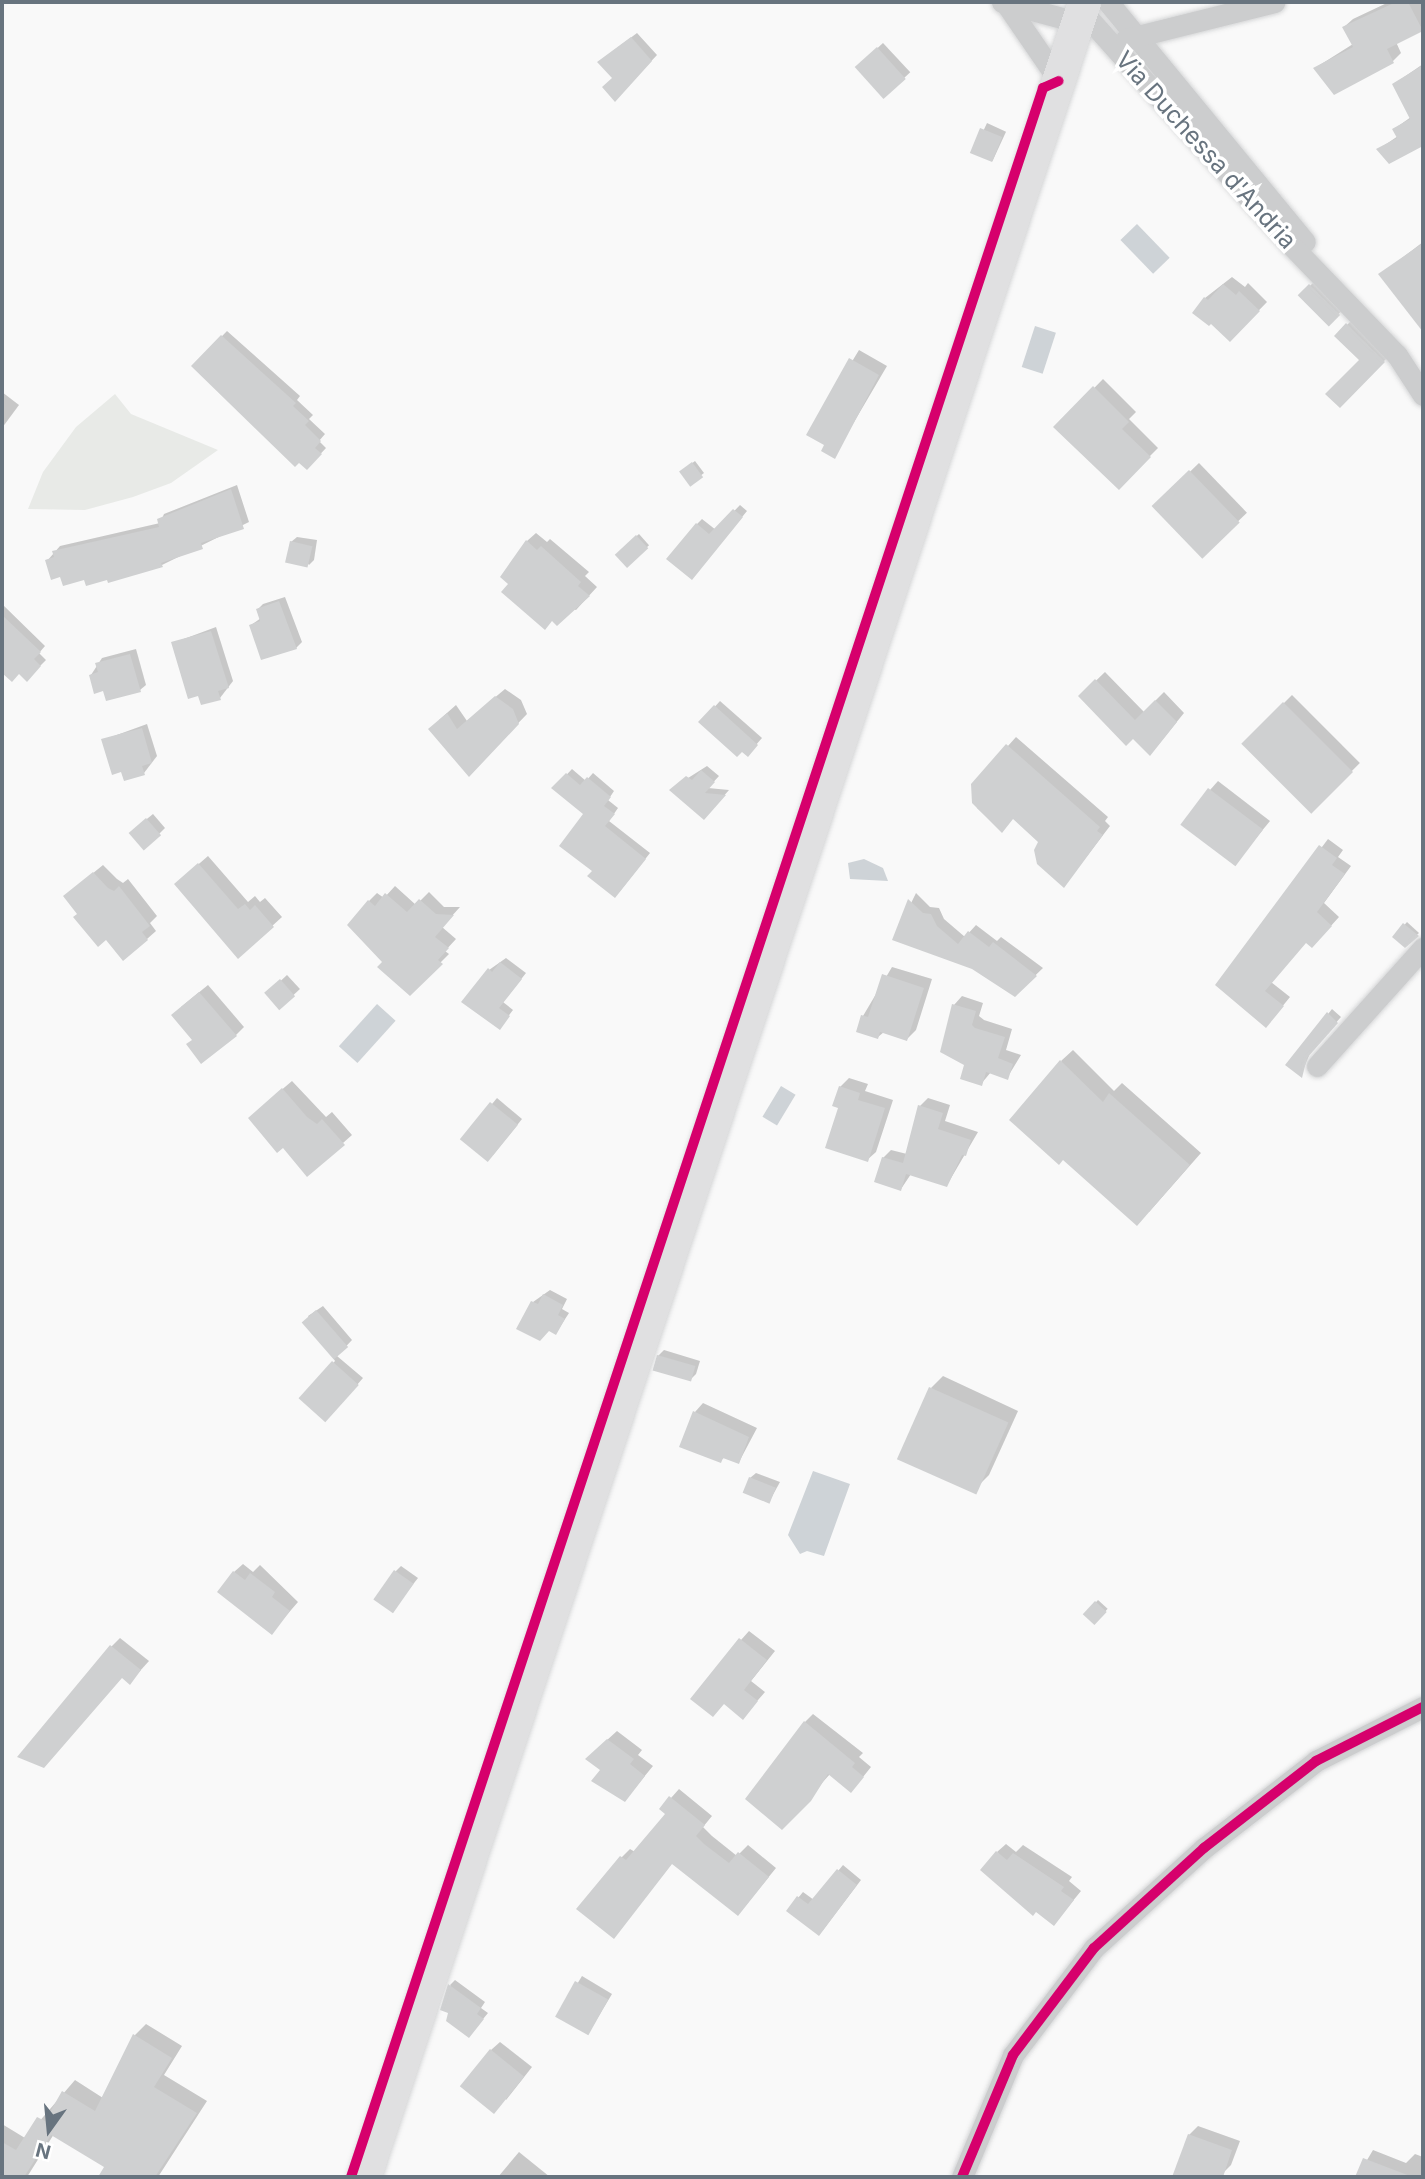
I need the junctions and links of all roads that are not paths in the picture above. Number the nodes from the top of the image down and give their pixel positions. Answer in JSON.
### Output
{"nodes":[{"id":1,"x":1274,"y":2,"type":"edge"},
{"id":2,"x":1004,"y":3,"type":"edge"},
{"id":3,"x":1084,"y":16,"type":"edge"},
{"id":4,"x":1025,"y":28,"type":"junction"},
{"id":5,"x":1137,"y":36,"type":"junction"},
{"id":6,"x":1110,"y":43,"type":"junction"},
{"id":7,"x":1059,"y":81,"type":"junction"},
{"id":8,"x":1334,"y":288,"type":"junction"},
{"id":9,"x":1423,"y":395,"type":"edge"},
{"id":10,"x":1423,"y":948,"type":"edge"},
{"id":11,"x":1317,"y":1066,"type":"dead end"},
{"id":12,"x":1423,"y":1707,"type":"edge"},
{"id":13,"x":364,"y":2177,"type":"edge"},
{"id":14,"x":962,"y":2177,"type":"edge"}],
"edges":[{"from":1,"to":5,"type":"street"},
{"from":2,"to":3,"type":"street"},
{"from":2,"to":4,"type":"street"},
{"from":3,"to":4,"type":"street"},
{"from":3,"to":5,"type":"street","name":"Via Duchessa d'Andria"},
{"from":3,"to":6,"type":"street","name":"Via Duchessa d'Andria"},
{"from":3,"to":7,"type":"main road"},
{"from":4,"to":7,"type":"street"},
{"from":5,"to":6,"type":"street"},
{"from":5,"to":8,"type":"street","name":"Via Duchessa d'Andria"},
{"from":6,"to":8,"type":"street","name":"Via Duchessa d'Andria"},
{"from":7,"to":13,"type":"main road"},
{"from":8,"to":9,"type":"street","name":"Via Duchessa d'Andria"},
{"from":10,"to":11,"type":"street"},
{"from":12,"to":14,"type":"street"}]}
